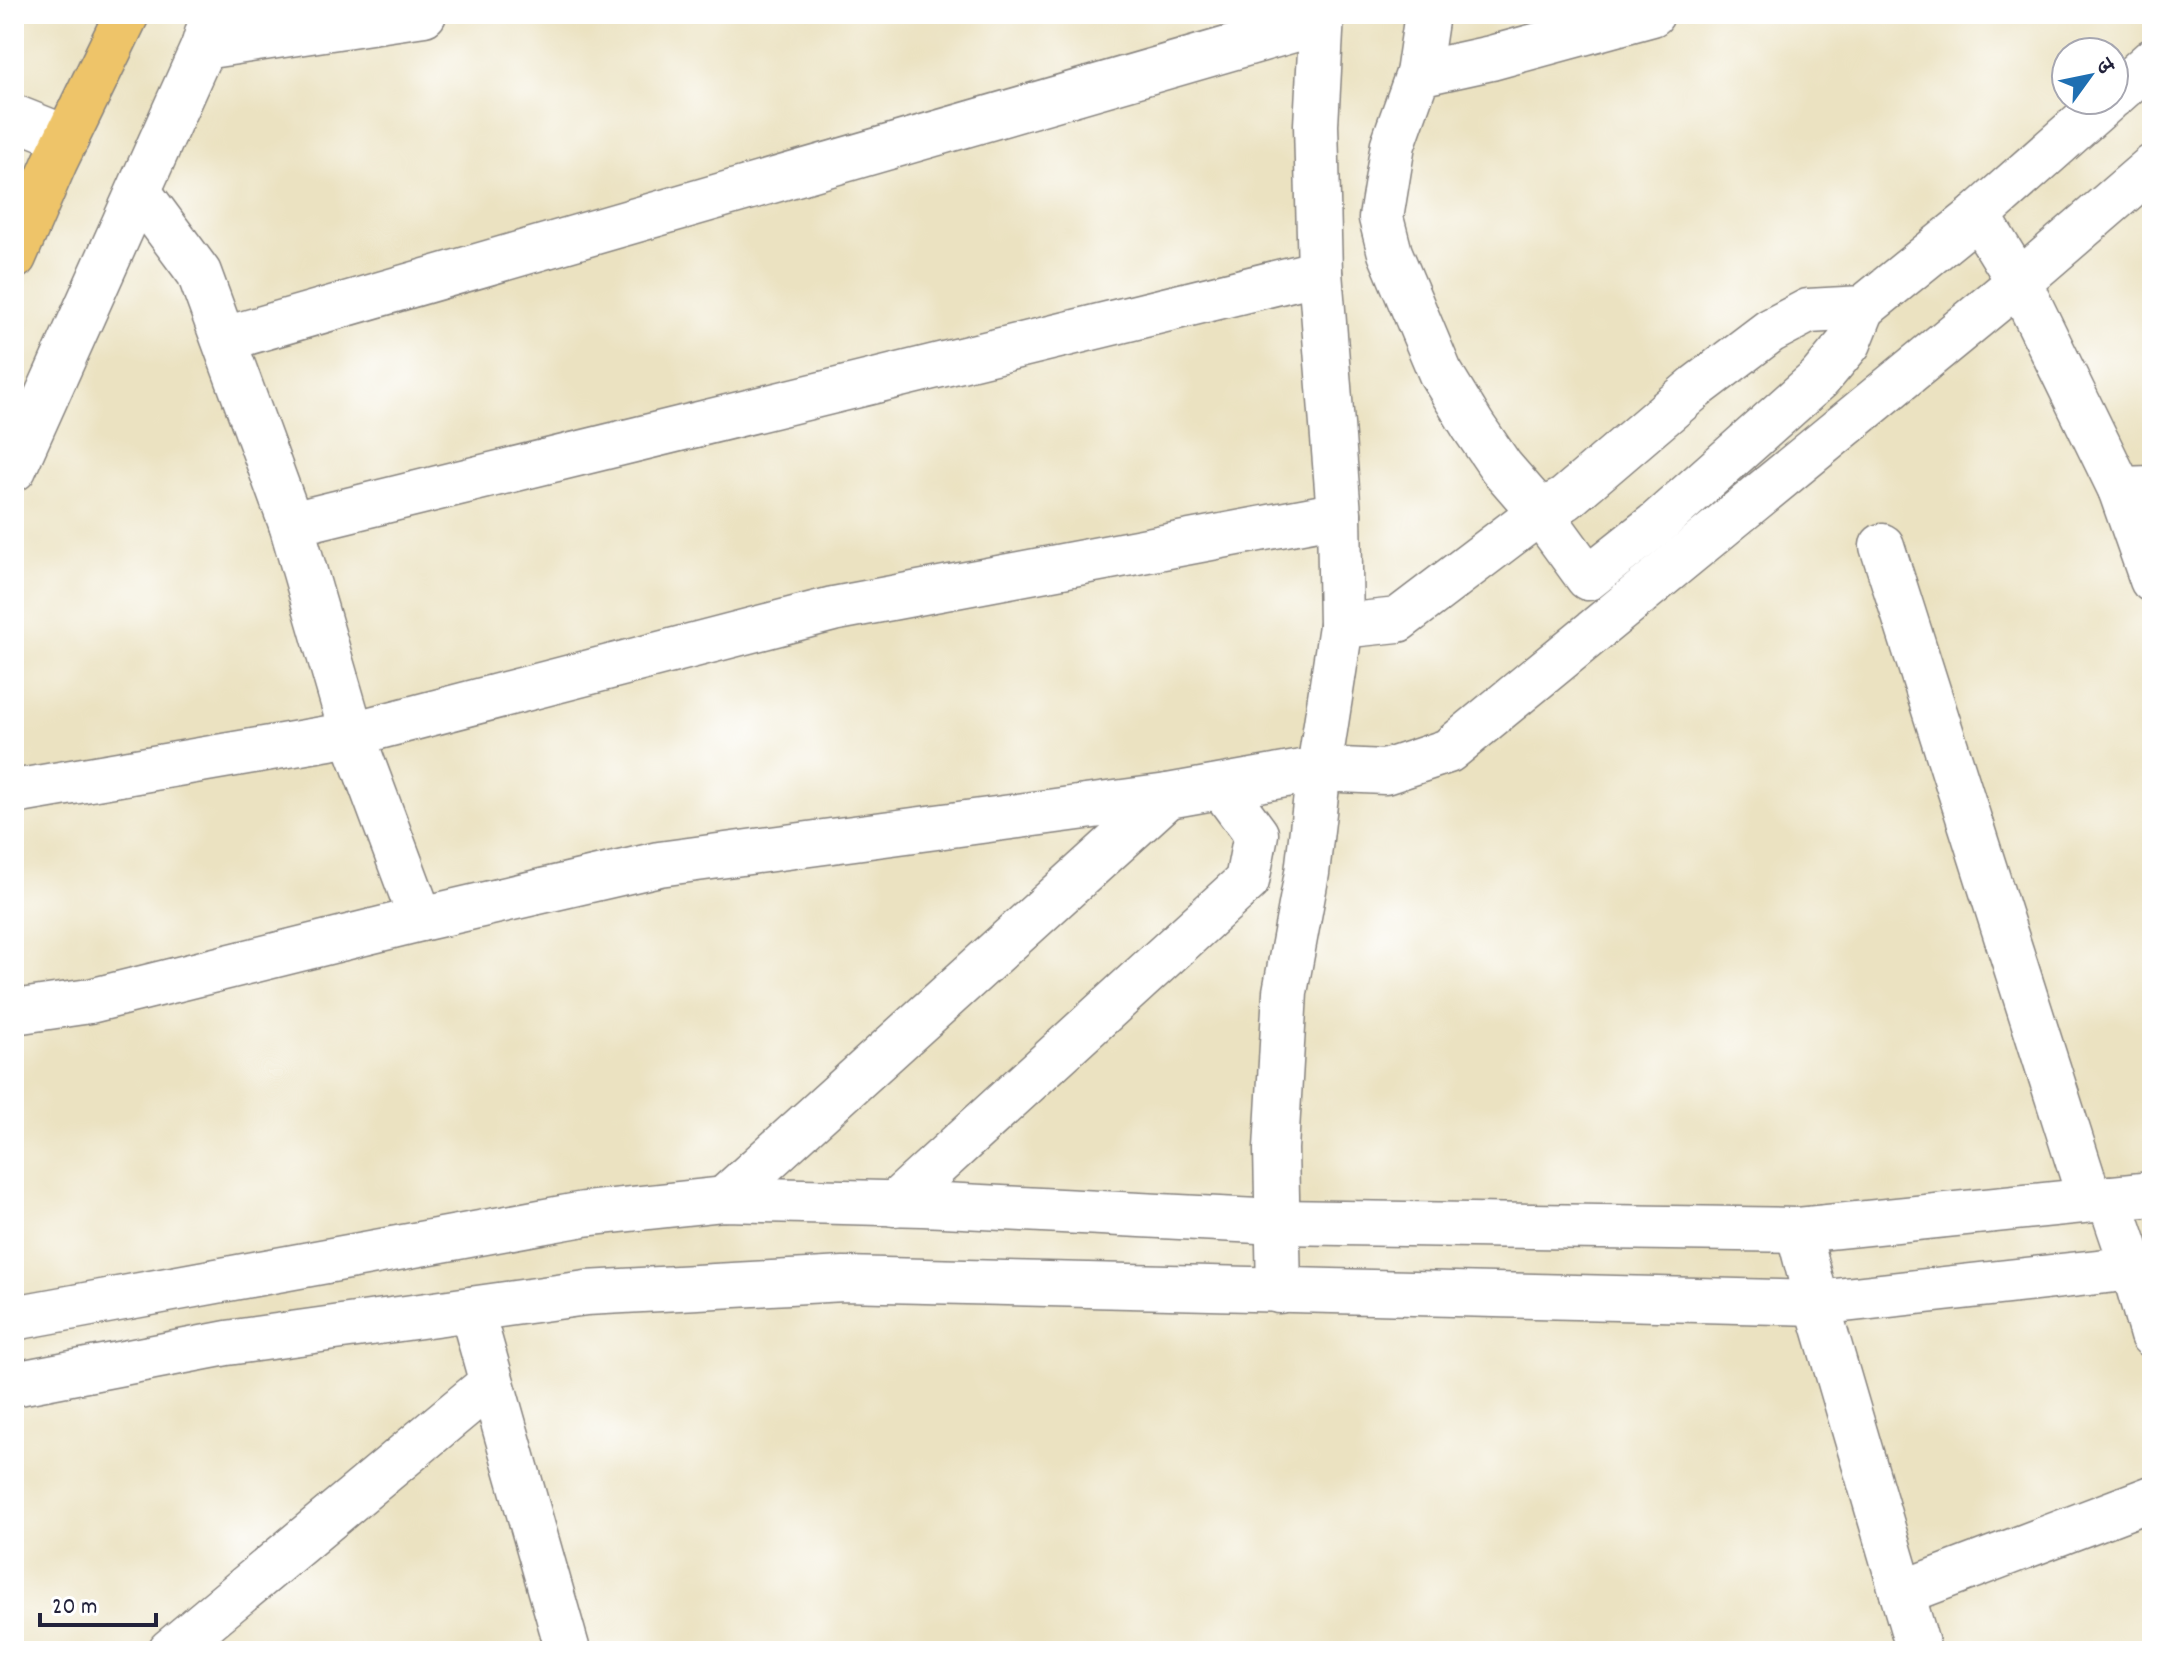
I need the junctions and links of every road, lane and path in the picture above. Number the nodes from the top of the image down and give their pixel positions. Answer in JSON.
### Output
{"nodes":[{"id":1,"x":127,"y":14,"type":"edge"},
{"id":2,"x":424,"y":14,"type":"edge"},
{"id":3,"x":1427,"y":14,"type":"edge"},
{"id":4,"x":1652,"y":14,"type":"edge"},
{"id":5,"x":1322,"y":18,"type":"edge"},
{"id":6,"x":208,"y":30,"type":"edge"},
{"id":7,"x":2152,"y":61,"type":"edge"},
{"id":8,"x":1418,"y":74,"type":"junction"},
{"id":9,"x":2130,"y":81,"type":"edge"},
{"id":10,"x":2090,"y":116,"type":"edge"},
{"id":11,"x":14,"y":117,"type":"edge"},
{"id":12,"x":67,"y":138,"type":"junction"},
{"id":13,"x":2152,"y":167,"type":"edge"},
{"id":14,"x":139,"y":192,"type":"junction"},
{"id":15,"x":1978,"y":215,"type":"junction"},
{"id":16,"x":20,"y":229,"type":"edge"},
{"id":17,"x":1320,"y":272,"type":"junction"},
{"id":18,"x":2019,"y":282,"type":"junction"},
{"id":19,"x":1863,"y":308,"type":"junction"},
{"id":20,"x":225,"y":339,"type":"junction"},
{"id":21,"x":14,"y":469,"type":"edge"},
{"id":22,"x":2136,"y":488,"type":"edge"},
{"id":23,"x":1540,"y":512,"type":"junction"},
{"id":24,"x":1339,"y":514,"type":"junction"},
{"id":25,"x":291,"y":524,"type":"junction"},
{"id":26,"x":1882,"y":546,"type":"dead end"},
{"id":27,"x":2152,"y":580,"type":"edge"},
{"id":28,"x":1341,"y":626,"type":"junction"},
{"id":29,"x":352,"y":734,"type":"junction"},
{"id":30,"x":1319,"y":769,"type":"junction"},
{"id":31,"x":1222,"y":788,"type":"junction"},
{"id":32,"x":14,"y":792,"type":"edge"},
{"id":33,"x":1168,"y":796,"type":"junction"},
{"id":34,"x":421,"y":919,"type":"junction"},
{"id":35,"x":14,"y":1012,"type":"edge"},
{"id":36,"x":2152,"y":1194,"type":"edge"},
{"id":37,"x":724,"y":1199,"type":"junction"},
{"id":38,"x":2099,"y":1199,"type":"junction"},
{"id":39,"x":894,"y":1204,"type":"junction"},
{"id":40,"x":1278,"y":1222,"type":"junction"},
{"id":41,"x":1798,"y":1230,"type":"junction"},
{"id":42,"x":2143,"y":1267,"type":"edge"},
{"id":43,"x":1279,"y":1291,"type":"junction"},
{"id":44,"x":1817,"y":1303,"type":"junction"},
{"id":45,"x":471,"y":1309,"type":"junction"},
{"id":46,"x":14,"y":1318,"type":"edge"},
{"id":47,"x":2152,"y":1335,"type":"edge"},
{"id":48,"x":14,"y":1384,"type":"edge"},
{"id":49,"x":490,"y":1384,"type":"junction"},
{"id":50,"x":2152,"y":1498,"type":"edge"},
{"id":51,"x":1902,"y":1593,"type":"junction"},
{"id":52,"x":170,"y":1651,"type":"edge"},
{"id":53,"x":568,"y":1651,"type":"edge"},
{"id":54,"x":1919,"y":1651,"type":"edge"}],
"edges":[{"from":1,"to":12,"type":"main road"},
{"from":2,"to":6,"type":"street"},
{"from":3,"to":8,"type":"street"},
{"from":4,"to":8,"type":"street"},
{"from":5,"to":17,"type":"street"},
{"from":5,"to":20,"type":"street"},
{"from":6,"to":14,"type":"street"},
{"from":7,"to":9,"type":"street"},
{"from":8,"to":23,"type":"street"},
{"from":10,"to":15,"type":"street"},
{"from":11,"to":12,"type":"street"},
{"from":12,"to":16,"type":"main road"},
{"from":13,"to":18,"type":"street"},
{"from":14,"to":20,"type":"street"},
{"from":14,"to":21,"type":"street"},
{"from":15,"to":18,"type":"street"},
{"from":15,"to":19,"type":"street"},
{"from":17,"to":24,"type":"street"},
{"from":17,"to":25,"type":"street"},
{"from":18,"to":22,"type":"street"},
{"from":18,"to":30,"type":"street"},
{"from":19,"to":23,"type":"street"},
{"from":19,"to":23,"type":"street"},
{"from":20,"to":25,"type":"street"},
{"from":22,"to":27,"type":"street"},
{"from":23,"to":28,"type":"street"},
{"from":24,"to":28,"type":"street"},
{"from":24,"to":29,"type":"street"},
{"from":25,"to":29,"type":"street"},
{"from":26,"to":38,"type":"street"},
{"from":28,"to":30,"type":"street"},
{"from":29,"to":32,"type":"street"},
{"from":29,"to":34,"type":"street"},
{"from":30,"to":31,"type":"street"},
{"from":30,"to":40,"type":"street"},
{"from":31,"to":33,"type":"street"},
{"from":31,"to":39,"type":"street"},
{"from":33,"to":34,"type":"street"},
{"from":33,"to":37,"type":"street"},
{"from":34,"to":35,"type":"street"},
{"from":36,"to":38,"type":"street"},
{"from":37,"to":39,"type":"street"},
{"from":37,"to":46,"type":"street"},
{"from":38,"to":41,"type":"street"},
{"from":38,"to":42,"type":"street"},
{"from":39,"to":40,"type":"street"},
{"from":40,"to":41,"type":"street"},
{"from":40,"to":43,"type":"street"},
{"from":41,"to":44,"type":"street"},
{"from":42,"to":44,"type":"street"},
{"from":42,"to":47,"type":"street"},
{"from":43,"to":44,"type":"street"},
{"from":43,"to":45,"type":"street"},
{"from":44,"to":51,"type":"street"},
{"from":45,"to":48,"type":"street"},
{"from":45,"to":49,"type":"street"},
{"from":49,"to":52,"type":"street"},
{"from":49,"to":53,"type":"street"},
{"from":50,"to":51,"type":"street"},
{"from":51,"to":54,"type":"street"}]}
